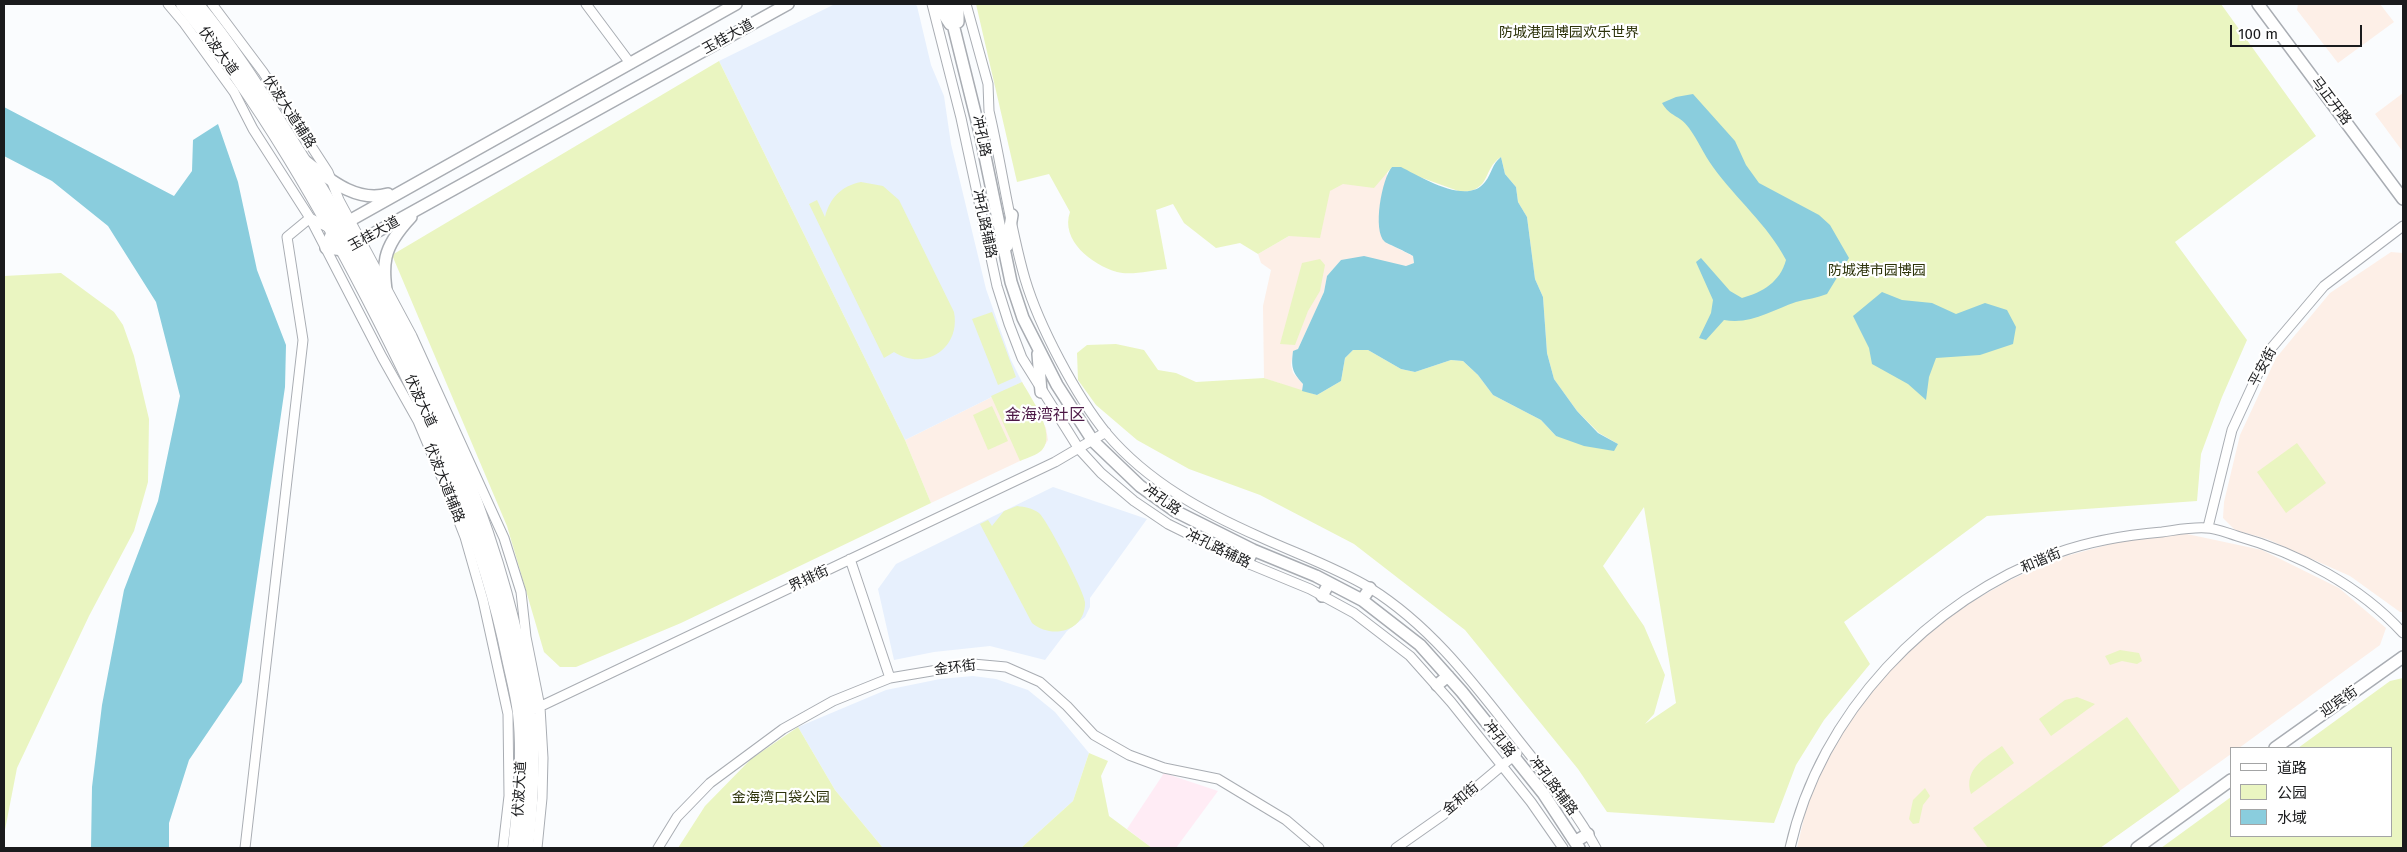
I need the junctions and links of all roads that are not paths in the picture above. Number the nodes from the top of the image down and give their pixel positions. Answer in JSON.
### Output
{"nodes":[{"id":1,"x":168,"y":4,"type":"edge"},
{"id":2,"x":183,"y":4,"type":"edge"},
{"id":3,"x":196,"y":4,"type":"edge"},
{"id":4,"x":212,"y":4,"type":"edge"},
{"id":5,"x":586,"y":4,"type":"edge"},
{"id":6,"x":736,"y":4,"type":"edge"},
{"id":7,"x":788,"y":4,"type":"edge"},
{"id":8,"x":932,"y":4,"type":"edge"},
{"id":9,"x":937,"y":4,"type":"edge"},
{"id":10,"x":948,"y":4,"type":"edge"},
{"id":11,"x":958,"y":4,"type":"edge"},
{"id":12,"x":966,"y":4,"type":"edge"},
{"id":13,"x":2258,"y":4,"type":"edge"},
{"id":14,"x":958,"y":36,"type":"junction"},
{"id":15,"x":630,"y":63,"type":"junction"},
{"id":16,"x":302,"y":159,"type":"junction"},
{"id":17,"x":331,"y":180,"type":"junction"},
{"id":18,"x":406,"y":189,"type":"junction"},
{"id":19,"x":2403,"y":199,"type":"edge"},
{"id":20,"x":418,"y":209,"type":"junction"},
{"id":21,"x":1012,"y":214,"type":"junction"},
{"id":22,"x":310,"y":218,"type":"junction"},
{"id":23,"x":342,"y":226,"type":"junction"},
{"id":24,"x":2403,"y":226,"type":"edge"},
{"id":25,"x":353,"y":246,"type":"junction"},
{"id":26,"x":326,"y":248,"type":"junction"},
{"id":27,"x":1006,"y":256,"type":"junction"},
{"id":28,"x":384,"y":281,"type":"junction"},
{"id":29,"x":389,"y":314,"type":"junction"},
{"id":30,"x":1037,"y":350,"type":"junction"},
{"id":31,"x":426,"y":376,"type":"junction"},
{"id":32,"x":1041,"y":392,"type":"junction"},
{"id":33,"x":1106,"y":432,"type":"junction"},
{"id":34,"x":1092,"y":441,"type":"junction"},
{"id":35,"x":1079,"y":449,"type":"junction"},
{"id":36,"x":2208,"y":527,"type":"junction"},
{"id":37,"x":1253,"y":550,"type":"junction"},
{"id":38,"x":850,"y":559,"type":"junction"},
{"id":39,"x":1247,"y":564,"type":"junction"},
{"id":40,"x":1329,"y":583,"type":"junction"},
{"id":41,"x":1370,"y":588,"type":"junction"},
{"id":42,"x":1322,"y":596,"type":"junction"},
{"id":43,"x":1362,"y":600,"type":"junction"},
{"id":44,"x":2403,"y":633,"type":"edge"},
{"id":45,"x":2403,"y":657,"type":"edge"},
{"id":46,"x":1448,"y":676,"type":"junction"},
{"id":47,"x":890,"y":678,"type":"junction"},
{"id":48,"x":1437,"y":685,"type":"junction"},
{"id":49,"x":525,"y":711,"type":"junction"},
{"id":50,"x":2276,"y":747,"type":"edge"},
{"id":51,"x":1524,"y":748,"type":"junction"},
{"id":52,"x":1512,"y":757,"type":"junction"},
{"id":53,"x":1501,"y":766,"type":"junction"},
{"id":54,"x":2230,"y":781,"type":"edge"},
{"id":55,"x":1588,"y":834,"type":"junction"},
{"id":56,"x":1577,"y":845,"type":"edge"},
{"id":57,"x":245,"y":848,"type":"edge"},
{"id":58,"x":503,"y":848,"type":"edge"},
{"id":59,"x":515,"y":848,"type":"edge"},
{"id":60,"x":526,"y":848,"type":"edge"},
{"id":61,"x":537,"y":848,"type":"edge"},
{"id":62,"x":658,"y":848,"type":"edge"},
{"id":63,"x":1319,"y":848,"type":"edge"},
{"id":64,"x":1396,"y":848,"type":"edge"},
{"id":65,"x":1563,"y":848,"type":"edge"},
{"id":66,"x":1596,"y":848,"type":"edge"},
{"id":67,"x":1790,"y":848,"type":"edge"},
{"id":68,"x":2137,"y":848,"type":"edge"}],
"edges":[{"from":1,"to":22,"type":"street","name":"伏波大道辅路"},
{"from":2,"to":23,"type":"main road","name":"伏波大道"},
{"from":3,"to":16,"type":"main road","name":"伏波大道"},
{"from":4,"to":17,"type":"street","name":"伏波大道辅路"},
{"from":5,"to":15,"type":"street"},
{"from":6,"to":15,"type":"main road","name":"玉桂大道"},
{"from":7,"to":20,"type":"main road","name":"玉桂大道"},
{"from":8,"to":32,"type":"street","name":"冲孔路辅路"},
{"from":9,"to":14,"type":"main road"},
{"from":10,"to":14,"type":"main road","name":"冲孔路"},
{"from":11,"to":14,"type":"main road"},
{"from":12,"to":21,"type":"street","name":"冲孔路辅路"},
{"from":13,"to":19,"type":"main road","name":"马正开路"},
{"from":14,"to":27,"type":"main road","name":"冲孔路"},
{"from":15,"to":18,"type":"main road","name":"玉桂大道"},
{"from":16,"to":17,"type":"main road"},
{"from":16,"to":23,"type":"main road","name":"伏波大道"},
{"from":17,"to":18,"type":"main road"},
{"from":17,"to":23,"type":"street","name":"伏波大道辅路"},
{"from":18,"to":23,"type":"main road","name":"玉桂大道"},
{"from":20,"to":25,"type":"main road","name":"玉桂大道"},
{"from":20,"to":28,"type":"main road"},
{"from":21,"to":27,"type":"main road"},
{"from":21,"to":33,"type":"street","name":"冲孔路辅路"},
{"from":22,"to":23,"type":"street"},
{"from":22,"to":26,"type":"street","name":"伏波大道辅路"},
{"from":22,"to":57,"type":"street"},
{"from":23,"to":25,"type":"main road","name":"伏波大道"},
{"from":23,"to":26,"type":"main road","name":"玉桂大道"},
{"from":24,"to":36,"type":"street","name":"平安街"},
{"from":25,"to":26,"type":"main road","name":"玉桂大道"},
{"from":25,"to":28,"type":"street"},
{"from":25,"to":29,"type":"main road","name":"伏波大道"},
{"from":25,"to":49,"type":"main road","name":"伏波大道"},
{"from":26,"to":49,"type":"street","name":"伏波大道辅路"},
{"from":27,"to":30,"type":"main road","name":"冲孔路"},
{"from":28,"to":29,"type":"main road"},
{"from":28,"to":31,"type":"street"},
{"from":29,"to":31,"type":"main road","name":"伏波大道"},
{"from":30,"to":32,"type":"main road"},
{"from":30,"to":34,"type":"main road","name":"冲孔路"},
{"from":31,"to":49,"type":"main road","name":"伏波大道"},
{"from":32,"to":35,"type":"street","name":"冲孔路辅路"},
{"from":33,"to":34,"type":"street","name":"界排街"},
{"from":33,"to":41,"type":"street","name":"冲孔路辅路"},
{"from":34,"to":35,"type":"street","name":"界排街"},
{"from":34,"to":37,"type":"main road","name":"冲孔路"},
{"from":35,"to":38,"type":"street","name":"界排街"},
{"from":35,"to":39,"type":"street","name":"冲孔路辅路"},
{"from":36,"to":44,"type":"street","name":"和谐街"},
{"from":36,"to":67,"type":"street","name":"和谐街"},
{"from":37,"to":39,"type":"main road"},
{"from":37,"to":40,"type":"main road","name":"冲孔路"},
{"from":38,"to":47,"type":"street"},
{"from":38,"to":49,"type":"street","name":"界排街"},
{"from":39,"to":42,"type":"street","name":"冲孔路辅路"},
{"from":40,"to":42,"type":"main road"},
{"from":40,"to":43,"type":"main road","name":"冲孔路"},
{"from":41,"to":43,"type":"main road"},
{"from":41,"to":51,"type":"street","name":"冲孔路辅路"},
{"from":42,"to":48,"type":"street","name":"冲孔路辅路"},
{"from":43,"to":46,"type":"main road","name":"冲孔路"},
{"from":45,"to":50,"type":"main road","name":"迎宾街"},
{"from":46,"to":48,"type":"main road"},
{"from":46,"to":52,"type":"main road","name":"冲孔路"},
{"from":47,"to":62,"type":"street","name":"金环街"},
{"from":47,"to":63,"type":"street","name":"金环街"},
{"from":48,"to":53,"type":"street","name":"冲孔路辅路"},
{"from":49,"to":58,"type":"street","name":"伏波大道辅路"},
{"from":49,"to":59,"type":"main road","name":"伏波大道"},
{"from":49,"to":60,"type":"main road","name":"伏波大道"},
{"from":49,"to":61,"type":"street","name":"伏波大道辅路"},
{"from":51,"to":52,"type":"street","name":"金和街"},
{"from":51,"to":55,"type":"street","name":"冲孔路辅路"},
{"from":52,"to":53,"type":"street","name":"金和街"},
{"from":52,"to":56,"type":"main road","name":"冲孔路"},
{"from":53,"to":64,"type":"street","name":"金和街"},
{"from":53,"to":65,"type":"street","name":"冲孔路辅路"},
{"from":54,"to":68,"type":"main road"},
{"from":55,"to":56,"type":"main road"},
{"from":55,"to":66,"type":"street","name":"冲孔路辅路"}]}
